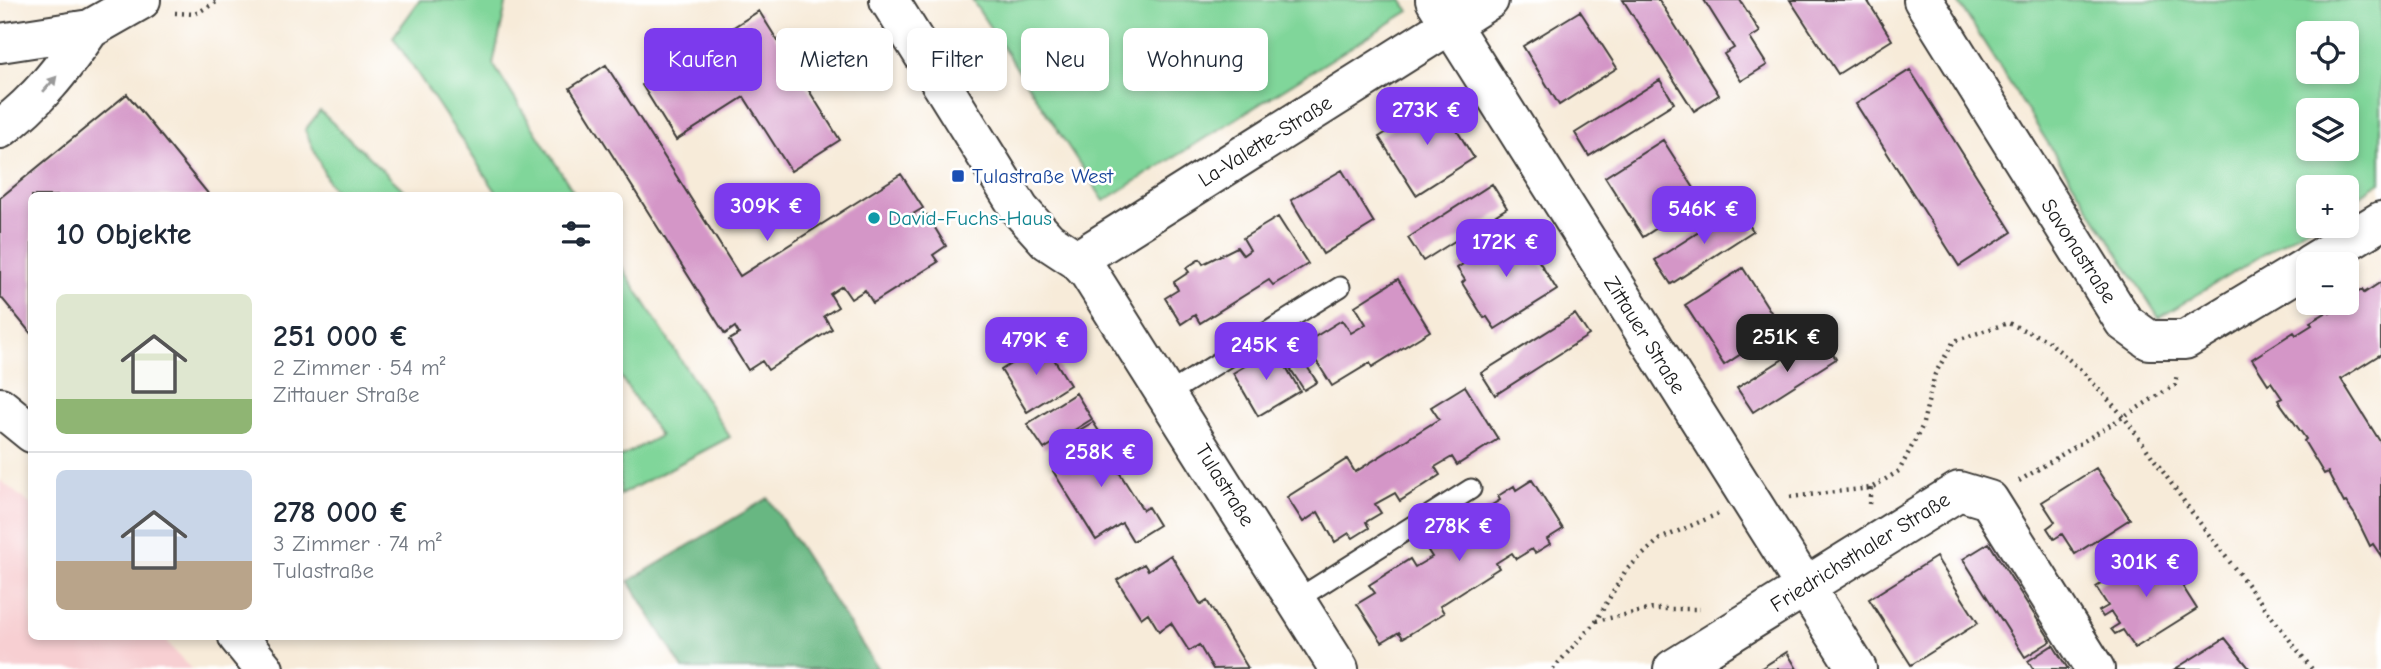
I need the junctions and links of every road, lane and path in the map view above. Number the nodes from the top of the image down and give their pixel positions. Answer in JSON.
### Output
{"nodes":[{"id":1,"x":141,"y":0,"type":"edge"},
{"id":2,"x":889,"y":0,"type":"edge"},
{"id":3,"x":1489,"y":0,"type":"edge"},
{"id":4,"x":1923,"y":0,"type":"edge"},
{"id":5,"x":1443,"y":12,"type":"edge"},
{"id":6,"x":90,"y":29,"type":"junction"},
{"id":7,"x":0,"y":43,"type":"edge"},
{"id":8,"x":0,"y":130,"type":"edge"},
{"id":9,"x":2381,"y":221,"type":"edge"},
{"id":10,"x":2330,"y":252,"type":"edge"},
{"id":11,"x":1077,"y":260,"type":"junction"},
{"id":12,"x":2296,"y":273,"type":"edge"},
{"id":13,"x":1340,"y":287,"type":"dead end"},
{"id":14,"x":2185,"y":340,"type":"junction"},
{"id":15,"x":1168,"y":394,"type":"junction"},
{"id":16,"x":0,"y":407,"type":"edge"},
{"id":17,"x":2124,"y":416,"type":"junction"},
{"id":18,"x":28,"y":430,"type":"edge"},
{"id":19,"x":1871,"y":488,"type":"junction"},
{"id":20,"x":1471,"y":489,"type":"dead end"},
{"id":21,"x":1748,"y":500,"type":"junction"},
{"id":22,"x":1989,"y":500,"type":"junction"},
{"id":23,"x":1865,"y":516,"type":"dead end"},
{"id":24,"x":1804,"y":586,"type":"junction"},
{"id":25,"x":1296,"y":600,"type":"junction"},
{"id":26,"x":1704,"y":610,"type":"dead end"},
{"id":27,"x":1596,"y":621,"type":"junction"},
{"id":28,"x":1339,"y":669,"type":"edge"},
{"id":29,"x":1553,"y":669,"type":"edge"},
{"id":30,"x":1672,"y":669,"type":"edge"},
{"id":31,"x":1857,"y":669,"type":"edge"},
{"id":32,"x":2095,"y":669,"type":"edge"},
{"id":33,"x":2312,"y":669,"type":"edge"}],
"edges":[{"from":1,"to":6,"type":"street"},
{"from":2,"to":11,"type":"street","name":"Tulastraße"},
{"from":3,"to":5,"type":"street","name":"La-Valette-Straße"},
{"from":4,"to":14,"type":"street","name":"Savonastraße"},
{"from":5,"to":11,"type":"street","name":"La-Valette-Straße"},
{"from":5,"to":21,"type":"street","name":"Zittauer Straße"},
{"from":6,"to":7,"type":"street"},
{"from":8,"to":6,"type":"street","one_way":true},
{"from":9,"to":10,"type":"street"},
{"from":11,"to":15,"type":"street","name":"Tulastraße"},
{"from":12,"to":14,"type":"street"},
{"from":13,"to":15,"type":"lane"},
{"from":14,"to":17,"type":"path"},
{"from":15,"to":25,"type":"street","name":"Tulastraße"},
{"from":16,"to":18,"type":"street"},
{"from":17,"to":19,"type":"path"},
{"from":17,"to":22,"type":"path"},
{"from":17,"to":33,"type":"path"},
{"from":19,"to":21,"type":"path"},
{"from":19,"to":23,"type":"path"},
{"from":20,"to":25,"type":"lane"},
{"from":21,"to":24,"type":"street","name":"Zittauer Straße"},
{"from":21,"to":27,"type":"path"},
{"from":22,"to":24,"type":"street","name":"Friedrichsthaler Straße"},
{"from":22,"to":32,"type":"street"},
{"from":24,"to":30,"type":"street","name":"Friedrichsthaler Straße"},
{"from":24,"to":31,"type":"street","name":"Zittauer Straße"},
{"from":25,"to":28,"type":"street","name":"Tulastraße"},
{"from":26,"to":27,"type":"path"},
{"from":27,"to":29,"type":"path"}]}
